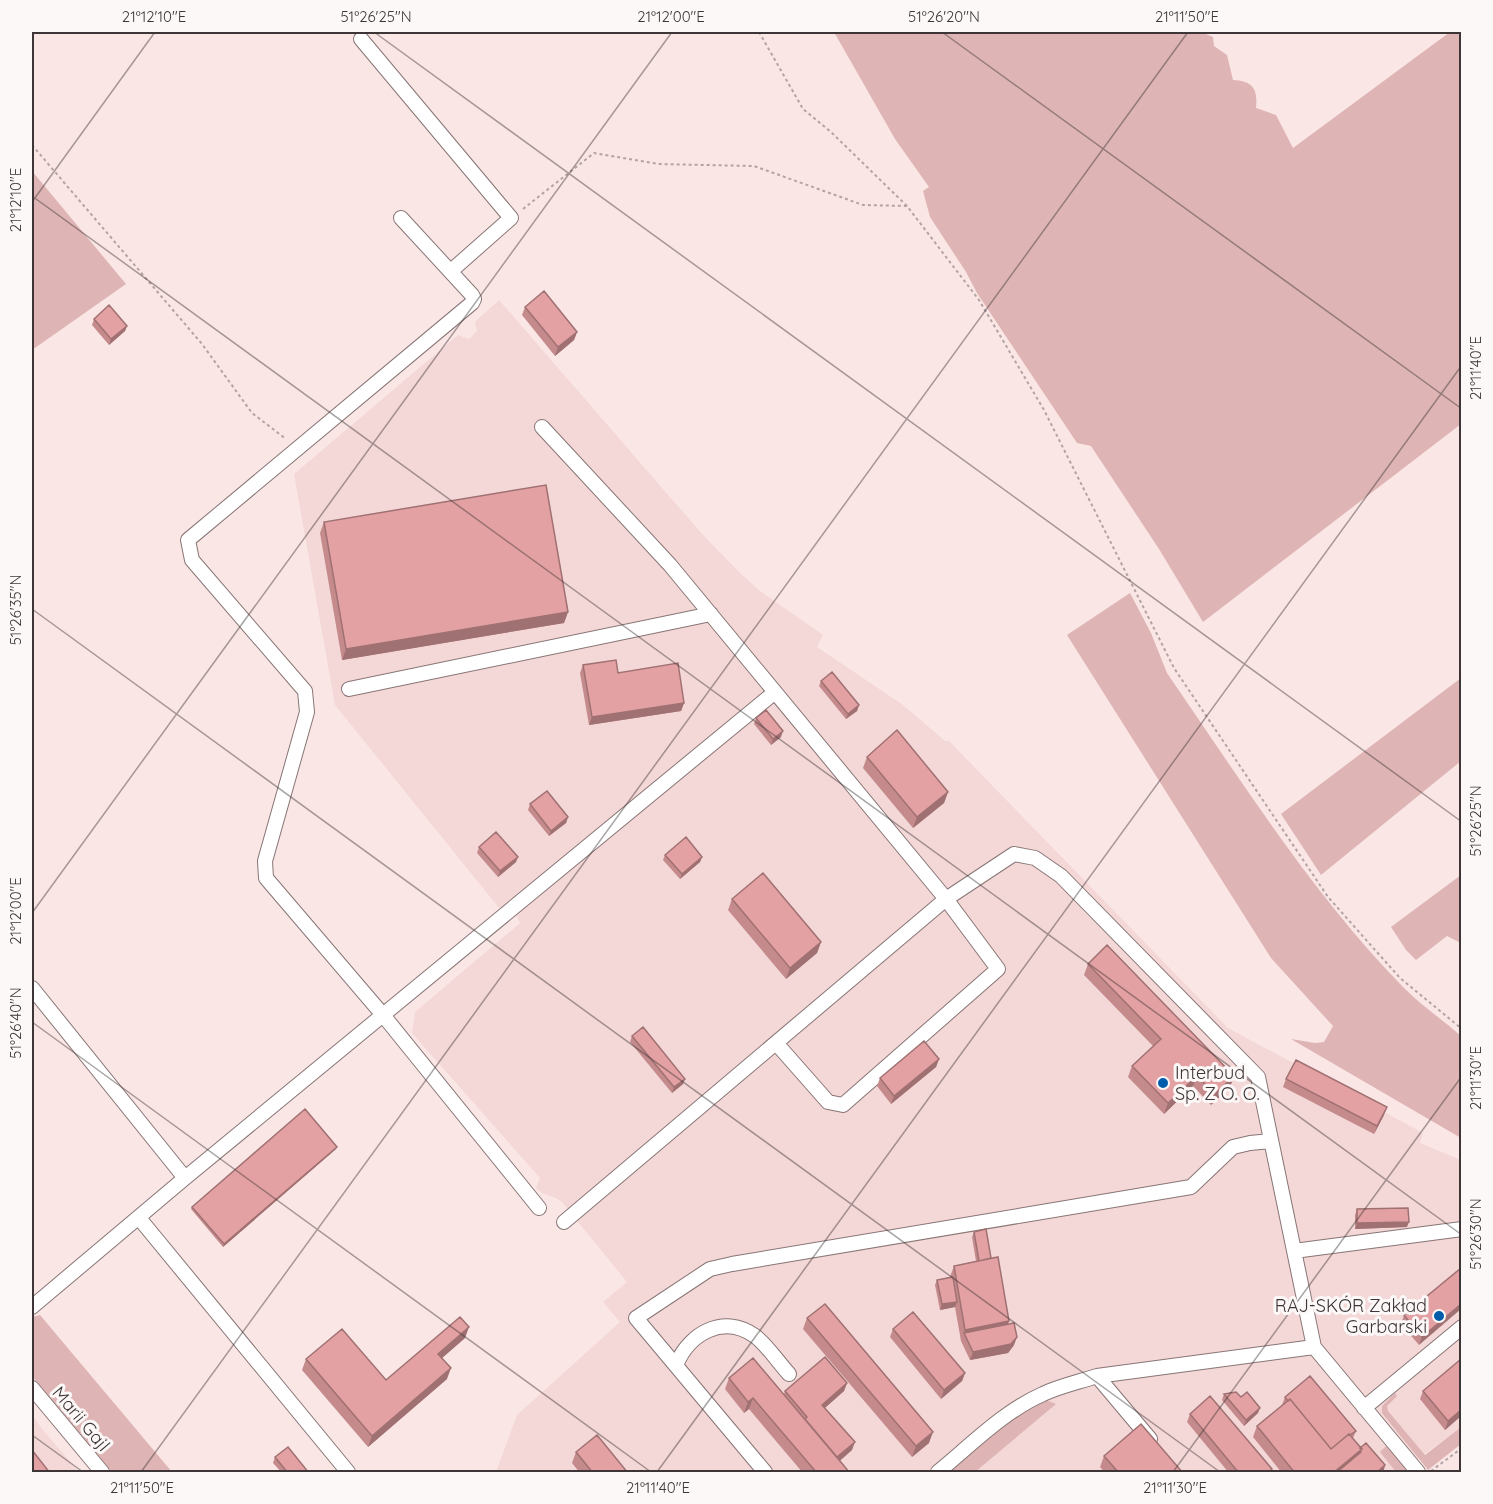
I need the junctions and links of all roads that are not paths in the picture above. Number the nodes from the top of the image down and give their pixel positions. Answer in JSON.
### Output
{"nodes":[{"id":1,"x":361,"y":39,"type":"dead end"},
{"id":2,"x":400,"y":218,"type":"dead end"},
{"id":3,"x":451,"y":271,"type":"junction"},
{"id":4,"x":542,"y":427,"type":"dead end"},
{"id":5,"x":711,"y":614,"type":"junction"},
{"id":6,"x":349,"y":689,"type":"dead end"},
{"id":7,"x":775,"y":692,"type":"junction"},
{"id":8,"x":946,"y":899,"type":"junction"},
{"id":9,"x":32,"y":988,"type":"edge"},
{"id":10,"x":383,"y":1014,"type":"junction"},
{"id":11,"x":776,"y":1042,"type":"junction"},
{"id":12,"x":1271,"y":1141,"type":"junction"},
{"id":13,"x":185,"y":1178,"type":"junction"},
{"id":14,"x":539,"y":1208,"type":"dead end"},
{"id":15,"x":139,"y":1218,"type":"junction"},
{"id":16,"x":564,"y":1222,"type":"dead end"},
{"id":17,"x":1461,"y":1229,"type":"edge"},
{"id":18,"x":1294,"y":1251,"type":"junction"},
{"id":19,"x":32,"y":1307,"type":"edge"},
{"id":20,"x":1461,"y":1327,"type":"edge"},
{"id":21,"x":1314,"y":1347,"type":"junction"},
{"id":22,"x":676,"y":1365,"type":"junction"},
{"id":23,"x":789,"y":1374,"type":"dead end"},
{"id":24,"x":1097,"y":1376,"type":"junction"},
{"id":25,"x":32,"y":1388,"type":"edge"},
{"id":26,"x":1364,"y":1408,"type":"junction"},
{"id":27,"x":1158,"y":1448,"type":"edge"},
{"id":28,"x":102,"y":1473,"type":"edge"},
{"id":29,"x":348,"y":1473,"type":"edge"},
{"id":30,"x":765,"y":1473,"type":"edge"},
{"id":31,"x":938,"y":1473,"type":"edge"},
{"id":32,"x":1418,"y":1473,"type":"edge"}],
"edges":[{"from":1,"to":3,"type":"street"},
{"from":2,"to":3,"type":"street"},
{"from":3,"to":10,"type":"street"},
{"from":4,"to":5,"type":"street"},
{"from":5,"to":6,"type":"street"},
{"from":5,"to":7,"type":"street"},
{"from":7,"to":8,"type":"street"},
{"from":7,"to":10,"type":"street"},
{"from":8,"to":11,"type":"street"},
{"from":8,"to":11,"type":"street"},
{"from":8,"to":12,"type":"street"},
{"from":9,"to":13,"type":"street"},
{"from":10,"to":13,"type":"street"},
{"from":10,"to":14,"type":"street"},
{"from":11,"to":16,"type":"street"},
{"from":12,"to":18,"type":"street"},
{"from":12,"to":22,"type":"street"},
{"from":13,"to":15,"type":"street"},
{"from":15,"to":19,"type":"street"},
{"from":15,"to":29,"type":"street"},
{"from":17,"to":18,"type":"street"},
{"from":18,"to":21,"type":"street"},
{"from":20,"to":26,"type":"street"},
{"from":21,"to":24,"type":"street"},
{"from":21,"to":26,"type":"street"},
{"from":22,"to":23,"type":"street"},
{"from":22,"to":30,"type":"street"},
{"from":24,"to":27,"type":"street"},
{"from":24,"to":31,"type":"street"},
{"from":25,"to":28,"type":"street","name":"Marii Gajl"},
{"from":26,"to":32,"type":"street"}]}
